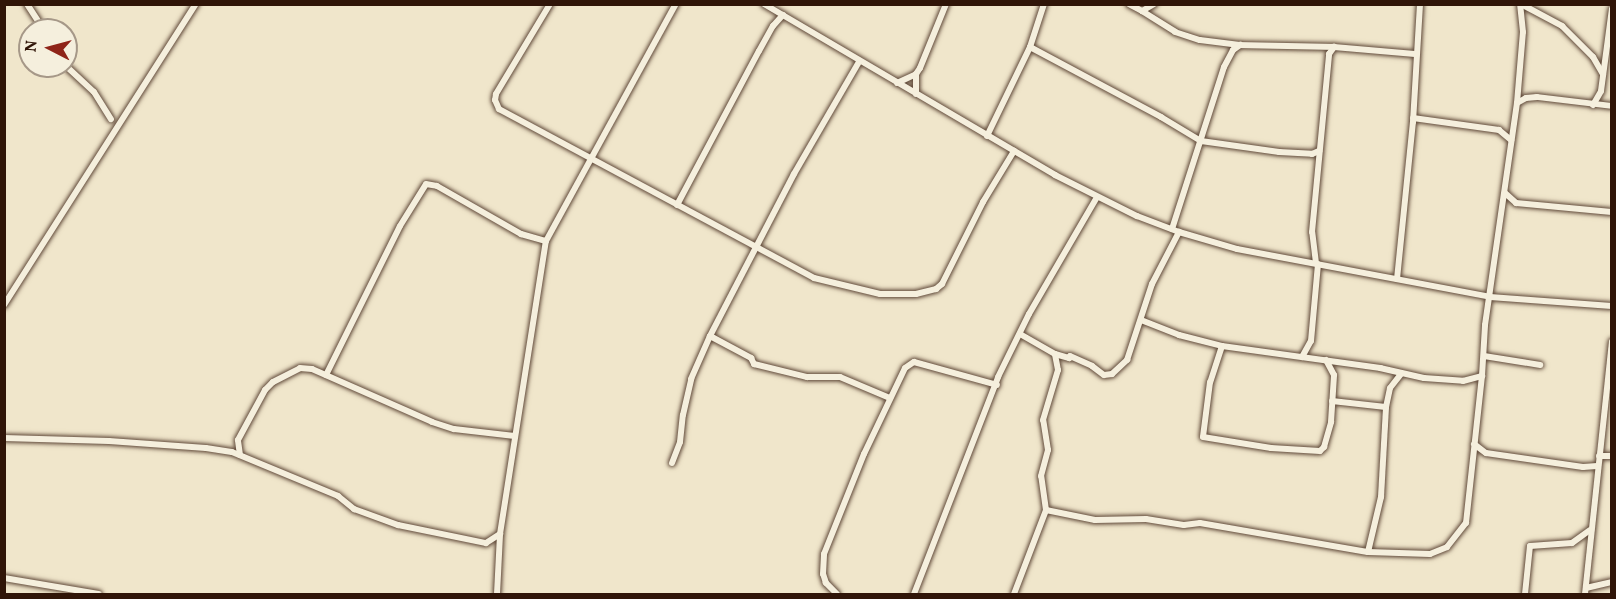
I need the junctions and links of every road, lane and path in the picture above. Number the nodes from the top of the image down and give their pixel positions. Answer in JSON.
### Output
{"nodes":[{"id":1,"x":27,"y":4,"type":"edge"},
{"id":2,"x":196,"y":4,"type":"edge"},
{"id":3,"x":550,"y":4,"type":"edge"},
{"id":4,"x":676,"y":4,"type":"edge"},
{"id":5,"x":764,"y":4,"type":"edge"},
{"id":6,"x":946,"y":4,"type":"edge"},
{"id":7,"x":1044,"y":4,"type":"edge"},
{"id":8,"x":1129,"y":4,"type":"edge"},
{"id":9,"x":1420,"y":4,"type":"edge"},
{"id":10,"x":1521,"y":4,"type":"edge"},
{"id":11,"x":1154,"y":5,"type":"edge"},
{"id":12,"x":1611,"y":9,"type":"edge"},
{"id":13,"x":1142,"y":11,"type":"junction"},
{"id":14,"x":783,"y":15,"type":"junction"},
{"id":15,"x":37,"y":18,"type":"edge"},
{"id":16,"x":1155,"y":21,"type":"junction"},
{"id":17,"x":1240,"y":45,"type":"junction"},
{"id":18,"x":1030,"y":47,"type":"junction"},
{"id":19,"x":1334,"y":47,"type":"junction"},
{"id":20,"x":1415,"y":54,"type":"junction"},
{"id":21,"x":859,"y":62,"type":"junction"},
{"id":22,"x":916,"y":74,"type":"junction"},
{"id":23,"x":1603,"y":74,"type":"junction"},
{"id":24,"x":78,"y":77,"type":"edge"},
{"id":25,"x":897,"y":83,"type":"junction"},
{"id":26,"x":916,"y":94,"type":"junction"},
{"id":27,"x":1517,"y":103,"type":"junction"},
{"id":28,"x":1593,"y":105,"type":"junction"},
{"id":29,"x":1611,"y":106,"type":"edge"},
{"id":30,"x":1413,"y":118,"type":"junction"},
{"id":31,"x":111,"y":119,"type":"dead end"},
{"id":32,"x":987,"y":136,"type":"junction"},
{"id":33,"x":1511,"y":140,"type":"junction"},
{"id":34,"x":1201,"y":141,"type":"junction"},
{"id":35,"x":1014,"y":151,"type":"junction"},
{"id":36,"x":1315,"y":152,"type":"junction"},
{"id":37,"x":591,"y":160,"type":"junction"},
{"id":38,"x":1505,"y":193,"type":"junction"},
{"id":39,"x":1097,"y":197,"type":"junction"},
{"id":40,"x":1516,"y":203,"type":"junction"},
{"id":41,"x":677,"y":205,"type":"junction"},
{"id":42,"x":1502,"y":212,"type":"junction"},
{"id":43,"x":1611,"y":212,"type":"edge"},
{"id":44,"x":1172,"y":229,"type":"junction"},
{"id":45,"x":1179,"y":232,"type":"junction"},
{"id":46,"x":546,"y":241,"type":"junction"},
{"id":47,"x":757,"y":247,"type":"junction"},
{"id":48,"x":1317,"y":263,"type":"junction"},
{"id":49,"x":1397,"y":279,"type":"junction"},
{"id":50,"x":1490,"y":297,"type":"junction"},
{"id":51,"x":4,"y":305,"type":"edge"},
{"id":52,"x":1611,"y":306,"type":"edge"},
{"id":53,"x":1141,"y":320,"type":"junction"},
{"id":54,"x":1020,"y":334,"type":"junction"},
{"id":55,"x":710,"y":336,"type":"junction"},
{"id":56,"x":1611,"y":341,"type":"edge"},
{"id":57,"x":1222,"y":346,"type":"junction"},
{"id":58,"x":1310,"y":348,"type":"junction"},
{"id":59,"x":1055,"y":354,"type":"junction"},
{"id":60,"x":1484,"y":356,"type":"junction"},
{"id":61,"x":1302,"y":357,"type":"junction"},
{"id":62,"x":1315,"y":359,"type":"junction"},
{"id":63,"x":1326,"y":360,"type":"junction"},
{"id":64,"x":1343,"y":362,"type":"junction"},
{"id":65,"x":1540,"y":365,"type":"dead end"},
{"id":66,"x":1401,"y":374,"type":"junction"},
{"id":67,"x":326,"y":375,"type":"junction"},
{"id":68,"x":1334,"y":375,"type":"junction"},
{"id":69,"x":1482,"y":376,"type":"junction"},
{"id":70,"x":997,"y":385,"type":"junction"},
{"id":71,"x":890,"y":398,"type":"junction"},
{"id":72,"x":1332,"y":401,"type":"junction"},
{"id":73,"x":1386,"y":407,"type":"junction"},
{"id":74,"x":515,"y":436,"type":"junction"},
{"id":75,"x":4,"y":438,"type":"edge"},
{"id":76,"x":1474,"y":444,"type":"junction"},
{"id":77,"x":240,"y":455,"type":"junction"},
{"id":78,"x":1599,"y":456,"type":"junction"},
{"id":79,"x":1611,"y":456,"type":"edge"},
{"id":80,"x":672,"y":463,"type":"dead end"},
{"id":81,"x":1597,"y":466,"type":"junction"},
{"id":82,"x":1046,"y":510,"type":"junction"},
{"id":83,"x":1590,"y":530,"type":"junction"},
{"id":84,"x":500,"y":534,"type":"junction"},
{"id":85,"x":1368,"y":552,"type":"junction"},
{"id":86,"x":4,"y":578,"type":"edge"},
{"id":87,"x":1611,"y":582,"type":"edge"},
{"id":88,"x":1586,"y":591,"type":"edge"},
{"id":89,"x":99,"y":594,"type":"edge"},
{"id":90,"x":497,"y":594,"type":"edge"},
{"id":91,"x":837,"y":594,"type":"edge"},
{"id":92,"x":914,"y":594,"type":"edge"},
{"id":93,"x":1014,"y":594,"type":"edge"},
{"id":94,"x":1525,"y":594,"type":"edge"}],
"edges":[{"from":1,"to":15,"type":"street"},
{"from":2,"to":51,"type":"street"},
{"from":3,"to":37,"type":"street"},
{"from":4,"to":37,"type":"street"},
{"from":5,"to":14,"type":"street"},
{"from":6,"to":22,"type":"street"},
{"from":7,"to":18,"type":"street"},
{"from":8,"to":13,"type":"street"},
{"from":9,"to":20,"type":"street"},
{"from":10,"to":23,"type":"street"},
{"from":10,"to":27,"type":"street"},
{"from":11,"to":13,"type":"street"},
{"from":11,"to":16,"type":"street"},
{"from":12,"to":23,"type":"street"},
{"from":13,"to":16,"type":"street"},
{"from":14,"to":21,"type":"street"},
{"from":14,"to":41,"type":"street"},
{"from":16,"to":17,"type":"street"},
{"from":17,"to":19,"type":"street"},
{"from":17,"to":34,"type":"street"},
{"from":18,"to":32,"type":"street"},
{"from":18,"to":34,"type":"street"},
{"from":19,"to":20,"type":"street"},
{"from":19,"to":36,"type":"street"},
{"from":20,"to":30,"type":"street"},
{"from":21,"to":25,"type":"street"},
{"from":21,"to":47,"type":"street"},
{"from":22,"to":25,"type":"street"},
{"from":22,"to":26,"type":"street"},
{"from":23,"to":28,"type":"street"},
{"from":24,"to":31,"type":"street"},
{"from":25,"to":26,"type":"street"},
{"from":26,"to":32,"type":"street"},
{"from":27,"to":28,"type":"street"},
{"from":27,"to":33,"type":"street"},
{"from":28,"to":29,"type":"street"},
{"from":30,"to":33,"type":"street"},
{"from":30,"to":49,"type":"street"},
{"from":32,"to":35,"type":"street"},
{"from":33,"to":38,"type":"street"},
{"from":34,"to":36,"type":"street"},
{"from":34,"to":44,"type":"street"},
{"from":35,"to":39,"type":"street"},
{"from":35,"to":47,"type":"street"},
{"from":36,"to":48,"type":"street"},
{"from":37,"to":41,"type":"street"},
{"from":37,"to":46,"type":"street"},
{"from":38,"to":40,"type":"street"},
{"from":38,"to":42,"type":"street"},
{"from":39,"to":44,"type":"street"},
{"from":39,"to":54,"type":"street"},
{"from":40,"to":42,"type":"street"},
{"from":40,"to":43,"type":"street"},
{"from":41,"to":47,"type":"street"},
{"from":42,"to":50,"type":"street"},
{"from":44,"to":45,"type":"street"},
{"from":45,"to":48,"type":"street"},
{"from":45,"to":53,"type":"street"},
{"from":46,"to":67,"type":"street"},
{"from":46,"to":74,"type":"street"},
{"from":47,"to":55,"type":"street"},
{"from":48,"to":49,"type":"street"},
{"from":48,"to":58,"type":"street"},
{"from":49,"to":50,"type":"street"},
{"from":50,"to":52,"type":"street"},
{"from":50,"to":60,"type":"street"},
{"from":53,"to":57,"type":"street"},
{"from":53,"to":59,"type":"street"},
{"from":54,"to":59,"type":"street"},
{"from":54,"to":70,"type":"street"},
{"from":55,"to":71,"type":"street"},
{"from":55,"to":80,"type":"street"},
{"from":56,"to":78,"type":"street"},
{"from":57,"to":61,"type":"street"},
{"from":57,"to":72,"type":"street"},
{"from":58,"to":61,"type":"street"},
{"from":58,"to":62,"type":"street"},
{"from":59,"to":82,"type":"street"},
{"from":60,"to":65,"type":"street"},
{"from":60,"to":69,"type":"street"},
{"from":61,"to":62,"type":"street"},
{"from":62,"to":63,"type":"street"},
{"from":63,"to":64,"type":"street"},
{"from":63,"to":68,"type":"street"},
{"from":64,"to":66,"type":"street"},
{"from":64,"to":68,"type":"street"},
{"from":66,"to":69,"type":"street"},
{"from":66,"to":73,"type":"street"},
{"from":67,"to":74,"type":"street"},
{"from":67,"to":77,"type":"street"},
{"from":68,"to":72,"type":"street"},
{"from":69,"to":76,"type":"street"},
{"from":70,"to":71,"type":"street"},
{"from":70,"to":92,"type":"street"},
{"from":71,"to":91,"type":"street"},
{"from":72,"to":73,"type":"street"},
{"from":73,"to":85,"type":"street"},
{"from":74,"to":84,"type":"street"},
{"from":75,"to":77,"type":"street"},
{"from":76,"to":81,"type":"street"},
{"from":76,"to":85,"type":"street"},
{"from":77,"to":84,"type":"street"},
{"from":78,"to":79,"type":"street"},
{"from":78,"to":81,"type":"street"},
{"from":81,"to":83,"type":"street"},
{"from":82,"to":85,"type":"street"},
{"from":82,"to":93,"type":"street"},
{"from":83,"to":88,"type":"street"},
{"from":83,"to":94,"type":"street"},
{"from":84,"to":90,"type":"street"},
{"from":86,"to":89,"type":"street"},
{"from":87,"to":88,"type":"street"}]}
